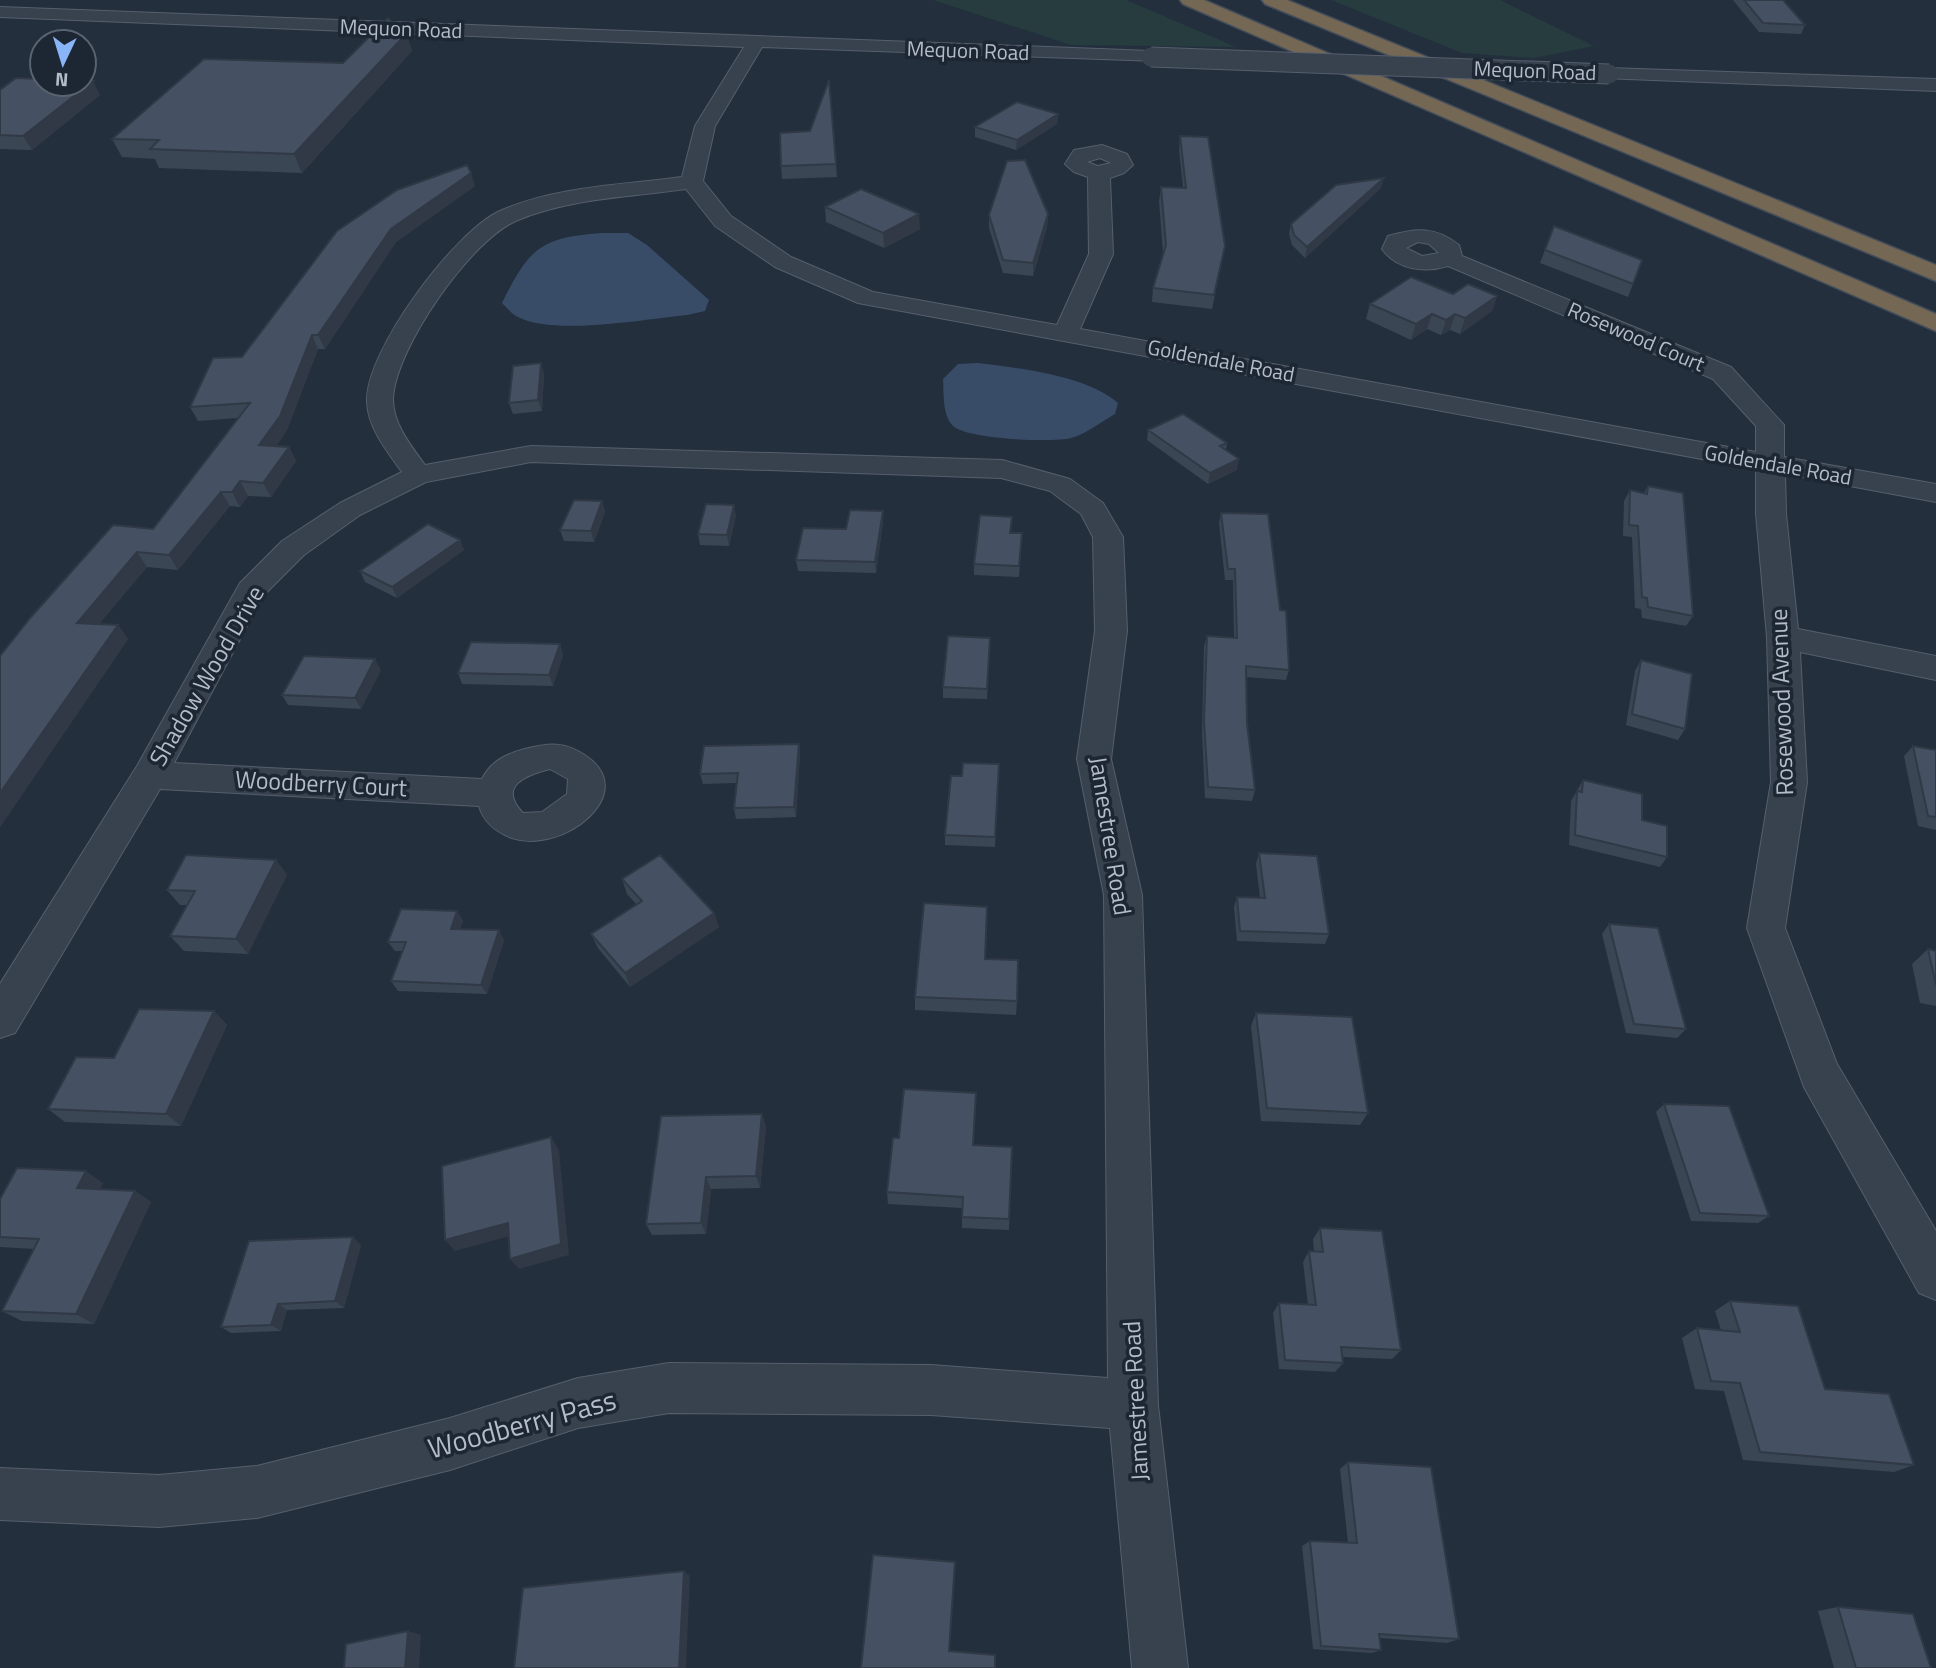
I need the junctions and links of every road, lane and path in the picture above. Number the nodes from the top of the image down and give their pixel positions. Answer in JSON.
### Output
{"nodes":[{"id":1,"x":1189,"y":0,"type":"edge"},
{"id":2,"x":1271,"y":0,"type":"edge"},
{"id":3,"x":0,"y":12,"type":"edge"},
{"id":4,"x":755,"y":44,"type":"junction"},
{"id":5,"x":1936,"y":85,"type":"edge"},
{"id":6,"x":1099,"y":172,"type":"dead end"},
{"id":7,"x":692,"y":182,"type":"junction"},
{"id":8,"x":1448,"y":258,"type":"dead end"},
{"id":9,"x":1936,"y":274,"type":"edge"},
{"id":10,"x":1936,"y":323,"type":"edge"},
{"id":11,"x":1066,"y":332,"type":"junction"},
{"id":12,"x":727,"y":459,"type":"joint"},
{"id":13,"x":1773,"y":465,"type":"junction"},
{"id":14,"x":418,"y":475,"type":"junction"},
{"id":15,"x":1936,"y":493,"type":"edge"},
{"id":16,"x":1783,"y":637,"type":"junction"},
{"id":17,"x":1936,"y":668,"type":"edge"},
{"id":18,"x":150,"y":775,"type":"junction"},
{"id":19,"x":493,"y":793,"type":"dead end"},
{"id":20,"x":0,"y":1020,"type":"edge"},
{"id":21,"x":1936,"y":1276,"type":"edge"},
{"id":22,"x":1133,"y":1405,"type":"junction"},
{"id":23,"x":0,"y":1494,"type":"edge"},
{"id":24,"x":1160,"y":1668,"type":"edge"}],
"edges":[{"from":1,"to":10,"type":"highway"},
{"from":2,"to":9,"type":"highway"},
{"from":3,"to":4,"type":"street","name":"Mequon Road"},
{"from":4,"to":5,"type":"street","name":"Mequon Road","bridge":true},
{"from":4,"to":7,"type":"street"},
{"from":6,"to":11,"type":"street"},
{"from":7,"to":11,"type":"street","name":"Goldendale Road"},
{"from":7,"to":14,"type":"street"},
{"from":8,"to":13,"type":"street","name":"Rosewood Court"},
{"from":11,"to":13,"type":"street","name":"Goldendale Road"},
{"from":12,"to":14,"type":"street","name":"Shadow Wood Drive"},
{"from":12,"to":22,"type":"street","name":"Jamestree Road"},
{"from":13,"to":15,"type":"street","name":"Goldendale Road"},
{"from":13,"to":16,"type":"street","name":"Rosewood Avenue"},
{"from":14,"to":18,"type":"street","name":"Shadow Wood Drive"},
{"from":16,"to":17,"type":"street"},
{"from":16,"to":21,"type":"street","name":"Rosewood Avenue"},
{"from":18,"to":19,"type":"street","name":"Woodberry Court"},
{"from":18,"to":20,"type":"street","name":"Shadow Wood Drive"},
{"from":22,"to":23,"type":"street","name":"Woodberry Pass"},
{"from":22,"to":24,"type":"street","name":"Jamestree Road"}]}
